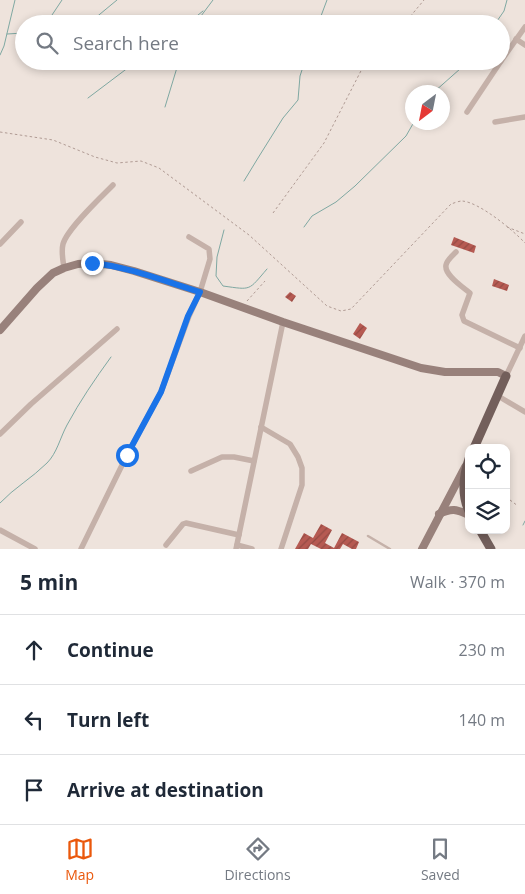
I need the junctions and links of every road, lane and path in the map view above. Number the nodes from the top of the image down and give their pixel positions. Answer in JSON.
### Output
{"nodes":[{"id":1,"x":424,"y":0,"type":"edge"},
{"id":2,"x":412,"y":15,"type":"edge"},
{"id":3,"x":525,"y":27,"type":"edge"},
{"id":4,"x":516,"y":39,"type":"junction"},
{"id":5,"x":525,"y":46,"type":"edge"},
{"id":6,"x":510,"y":48,"type":"edge"},
{"id":7,"x":361,"y":70,"type":"edge"},
{"id":8,"x":495,"y":70,"type":"edge"},
{"id":9,"x":467,"y":112,"type":"dead end"},
{"id":10,"x":525,"y":117,"type":"edge"},
{"id":11,"x":494,"y":122,"type":"dead end"},
{"id":12,"x":0,"y":132,"type":"edge"},
{"id":13,"x":113,"y":185,"type":"dead end"},
{"id":14,"x":273,"y":213,"type":"dead end"},
{"id":15,"x":21,"y":222,"type":"dead end"},
{"id":16,"x":506,"y":227,"type":"junction"},
{"id":17,"x":525,"y":234,"type":"edge"},
{"id":18,"x":189,"y":237,"type":"dead end"},
{"id":19,"x":525,"y":243,"type":"edge"},
{"id":20,"x":0,"y":244,"type":"edge"},
{"id":21,"x":456,"y":252,"type":"dead end"},
{"id":22,"x":64,"y":268,"type":"junction"},
{"id":23,"x":265,"y":281,"type":"dead end"},
{"id":24,"x":200,"y":292,"type":"junction"},
{"id":25,"x":241,"y":307,"type":"junction"},
{"id":26,"x":283,"y":322,"type":"junction"},
{"id":27,"x":117,"y":329,"type":"dead end"},
{"id":28,"x":0,"y":330,"type":"edge"},
{"id":29,"x":525,"y":336,"type":"edge"},
{"id":30,"x":520,"y":348,"type":"junction"},
{"id":31,"x":506,"y":376,"type":"junction"},
{"id":32,"x":498,"y":396,"type":"junction"},
{"id":33,"x":525,"y":412,"type":"edge"},
{"id":34,"x":261,"y":427,"type":"junction"},
{"id":35,"x":0,"y":434,"type":"edge"},
{"id":36,"x":476,"y":444,"type":"edge"},
{"id":37,"x":254,"y":461,"type":"junction"},
{"id":38,"x":465,"y":466,"type":"edge"},
{"id":39,"x":191,"y":471,"type":"dead end"},
{"id":40,"x":465,"y":471,"type":"edge"},
{"id":41,"x":510,"y":500,"type":"edge"},
{"id":42,"x":465,"y":503,"type":"edge"},
{"id":43,"x":518,"y":506,"type":"dead end"},
{"id":44,"x":465,"y":513,"type":"edge"},
{"id":45,"x":439,"y":514,"type":"junction"},
{"id":46,"x":0,"y":530,"type":"edge"},
{"id":47,"x":482,"y":534,"type":"edge"},
{"id":48,"x":239,"y":535,"type":"junction"},
{"id":49,"x":368,"y":536,"type":"dead end"},
{"id":50,"x":166,"y":545,"type":"dead end"},
{"id":51,"x":237,"y":547,"type":"edge"},
{"id":52,"x":35,"y":549,"type":"edge"},
{"id":53,"x":81,"y":549,"type":"edge"},
{"id":54,"x":252,"y":549,"type":"edge"},
{"id":55,"x":282,"y":549,"type":"edge"},
{"id":56,"x":390,"y":549,"type":"edge"},
{"id":57,"x":422,"y":549,"type":"edge"},
{"id":58,"x":491,"y":549,"type":"edge"}],
"edges":[{"from":1,"to":2,"type":"path"},
{"from":3,"to":4,"type":"street"},
{"from":4,"to":5,"type":"street"},
{"from":4,"to":6,"type":"street"},
{"from":7,"to":14,"type":"path"},
{"from":8,"to":9,"type":"street"},
{"from":10,"to":11,"type":"street"},
{"from":12,"to":16,"type":"path"},
{"from":13,"to":22,"type":"street"},
{"from":15,"to":20,"type":"street"},
{"from":16,"to":17,"type":"path"},
{"from":16,"to":19,"type":"path"},
{"from":18,"to":24,"type":"street"},
{"from":21,"to":30,"type":"street"},
{"from":22,"to":24,"type":"main road"},
{"from":22,"to":28,"type":"main road"},
{"from":23,"to":25,"type":"path"},
{"from":24,"to":25,"type":"main road"},
{"from":24,"to":53,"type":"street"},
{"from":25,"to":26,"type":"main road"},
{"from":26,"to":31,"type":"main road"},
{"from":26,"to":34,"type":"street"},
{"from":27,"to":35,"type":"street"},
{"from":29,"to":30,"type":"street"},
{"from":30,"to":31,"type":"street"},
{"from":31,"to":32,"type":"main road"},
{"from":32,"to":33,"type":"street"},
{"from":32,"to":36,"type":"main road"},
{"from":34,"to":37,"type":"street"},
{"from":34,"to":55,"type":"street"},
{"from":37,"to":39,"type":"street"},
{"from":37,"to":48,"type":"street"},
{"from":38,"to":45,"type":"main road"},
{"from":40,"to":42,"type":"main road"},
{"from":41,"to":43,"type":"path"},
{"from":44,"to":45,"type":"main road"},
{"from":45,"to":57,"type":"main road"},
{"from":46,"to":52,"type":"street"},
{"from":47,"to":58,"type":"main road"},
{"from":48,"to":50,"type":"street"},
{"from":48,"to":51,"type":"street"},
{"from":49,"to":56,"type":"lane"},
{"from":51,"to":54,"type":"street"}]}
